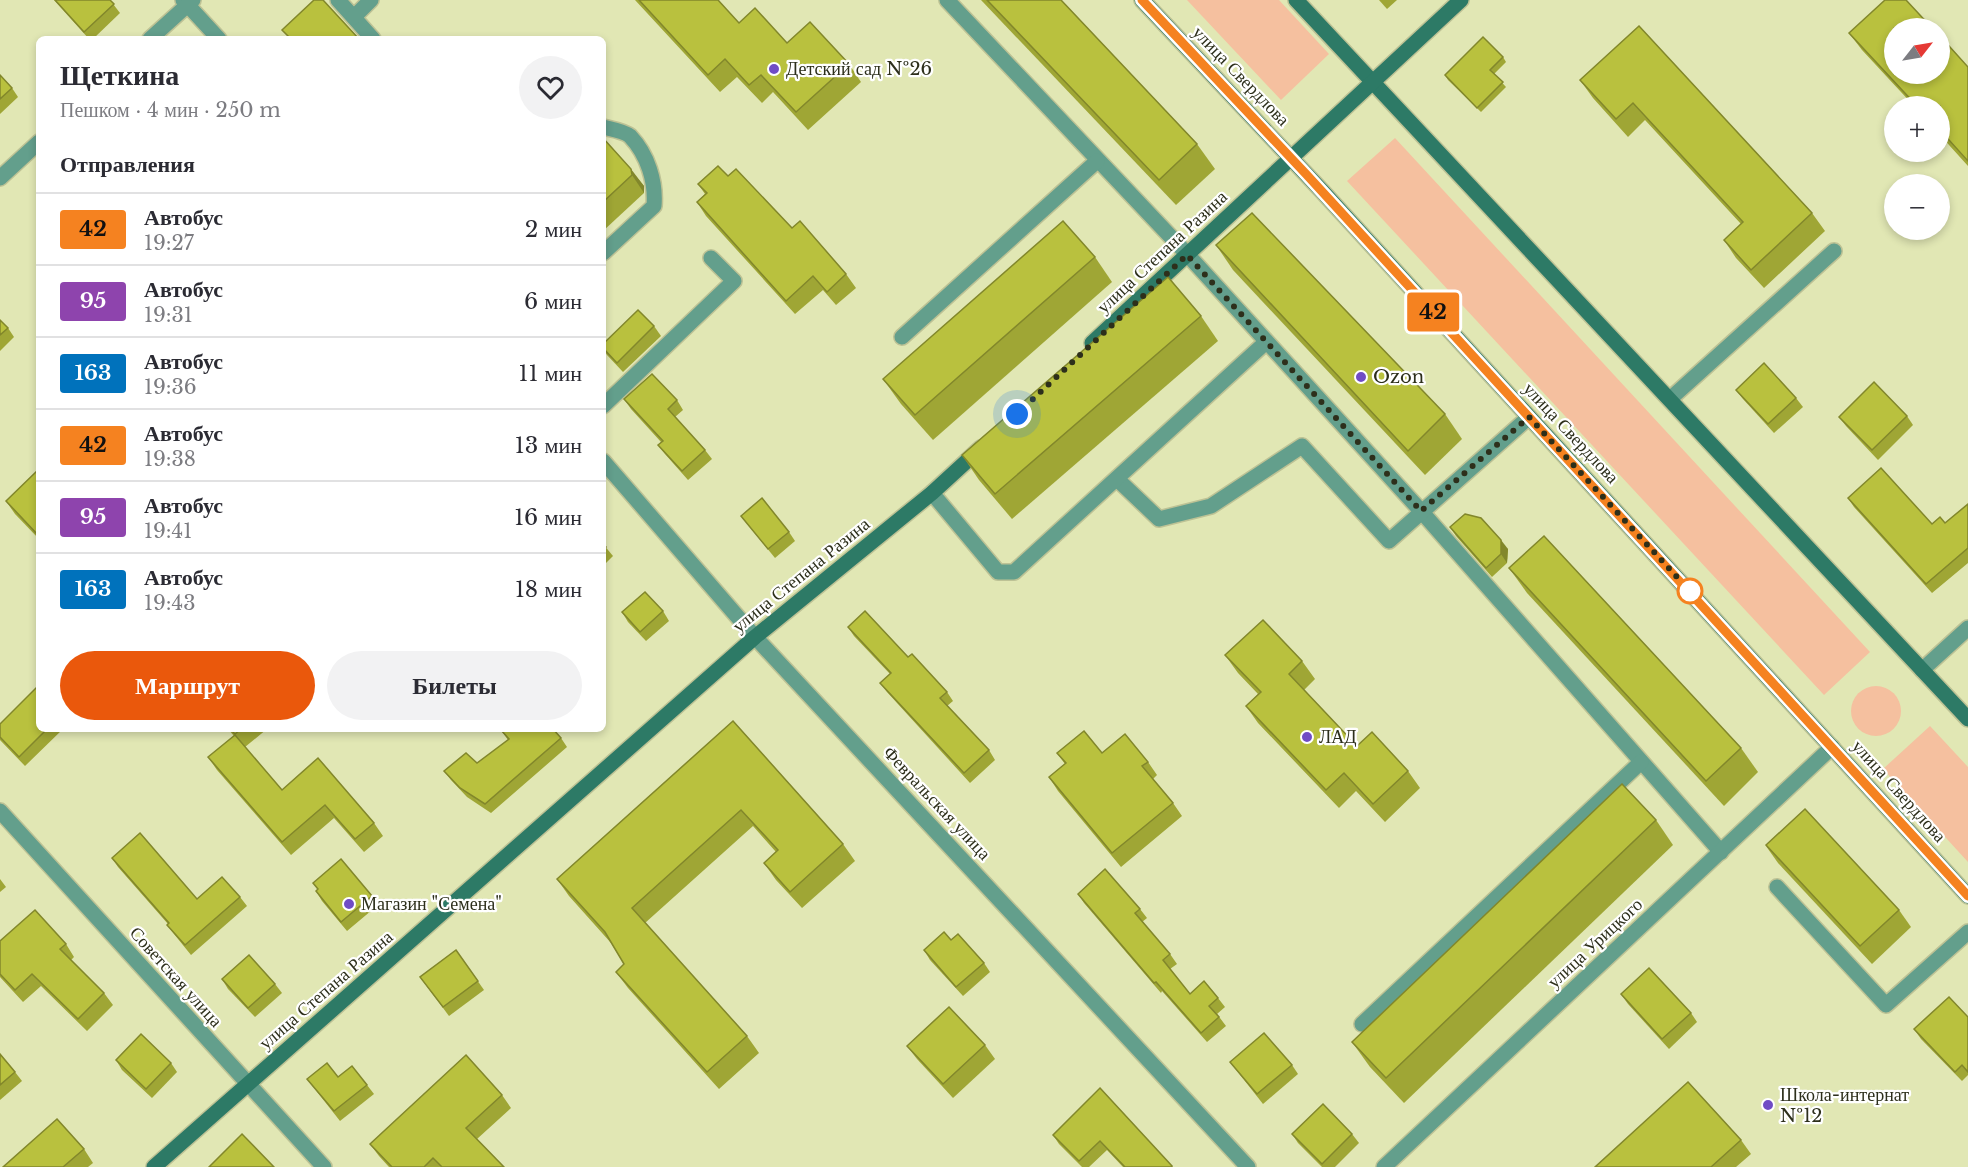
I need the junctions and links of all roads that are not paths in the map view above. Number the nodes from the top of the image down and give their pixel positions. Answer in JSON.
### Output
{"nodes":[{"id":1,"x":338,"y":0,"type":"edge"},
{"id":2,"x":371,"y":0,"type":"edge"},
{"id":3,"x":947,"y":0,"type":"edge"},
{"id":4,"x":1142,"y":0,"type":"edge"},
{"id":5,"x":1296,"y":0,"type":"edge"},
{"id":6,"x":1461,"y":0,"type":"edge"},
{"id":7,"x":188,"y":2,"type":"edge"},
{"id":8,"x":354,"y":17,"type":"junction"},
{"id":9,"x":153,"y":36,"type":"edge"},
{"id":10,"x":216,"y":36,"type":"edge"},
{"id":11,"x":370,"y":36,"type":"edge"},
{"id":12,"x":1373,"y":83,"type":"junction"},
{"id":13,"x":606,"y":128,"type":"edge"},
{"id":14,"x":36,"y":145,"type":"edge"},
{"id":15,"x":1291,"y":157,"type":"junction"},
{"id":16,"x":1097,"y":161,"type":"junction"},
{"id":17,"x":0,"y":178,"type":"edge"},
{"id":18,"x":606,"y":251,"type":"edge"},
{"id":19,"x":1834,"y":251,"type":"dead end"},
{"id":20,"x":1187,"y":255,"type":"junction"},
{"id":21,"x":711,"y":258,"type":"dead end"},
{"id":22,"x":902,"y":337,"type":"dead end"},
{"id":23,"x":1265,"y":343,"type":"junction"},
{"id":24,"x":1077,"y":358,"type":"edge"},
{"id":25,"x":1670,"y":399,"type":"junction"},
{"id":26,"x":606,"y":403,"type":"edge"},
{"id":27,"x":1529,"y":417,"type":"junction"},
{"id":28,"x":992,"y":438,"type":"edge"},
{"id":29,"x":606,"y":464,"type":"edge"},
{"id":30,"x":1117,"y":480,"type":"junction"},
{"id":31,"x":932,"y":493,"type":"junction"},
{"id":32,"x":1421,"y":511,"type":"junction"},
{"id":33,"x":1968,"y":628,"type":"edge"},
{"id":34,"x":755,"y":637,"type":"junction"},
{"id":35,"x":1922,"y":670,"type":"junction"},
{"id":36,"x":1968,"y":719,"type":"edge"},
{"id":37,"x":1832,"y":747,"type":"junction"},
{"id":38,"x":1641,"y":762,"type":"junction"},
{"id":39,"x":0,"y":811,"type":"edge"},
{"id":40,"x":1721,"y":852,"type":"junction"},
{"id":41,"x":1777,"y":887,"type":"dead end"},
{"id":42,"x":1968,"y":896,"type":"edge"},
{"id":43,"x":1968,"y":932,"type":"edge"},
{"id":44,"x":1362,"y":1024,"type":"dead end"},
{"id":45,"x":247,"y":1085,"type":"junction"},
{"id":46,"x":154,"y":1167,"type":"edge"},
{"id":47,"x":324,"y":1167,"type":"edge"},
{"id":48,"x":1248,"y":1167,"type":"edge"},
{"id":49,"x":1384,"y":1167,"type":"edge"}],
"edges":[{"from":1,"to":8,"type":"street"},
{"from":2,"to":8,"type":"street"},
{"from":3,"to":16,"type":"street"},
{"from":4,"to":15,"type":"main road","name":"улица Свердлова"},
{"from":5,"to":12,"type":"main road"},
{"from":6,"to":12,"type":"main road","name":"улица Степана Разина"},
{"from":7,"to":9,"type":"street"},
{"from":7,"to":10,"type":"street"},
{"from":8,"to":11,"type":"street"},
{"from":12,"to":15,"type":"main road","name":"улица Степана Разина"},
{"from":12,"to":25,"type":"main road"},
{"from":13,"to":18,"type":"street"},
{"from":14,"to":17,"type":"street"},
{"from":15,"to":20,"type":"main road","name":"улица Степана Разина"},
{"from":15,"to":27,"type":"main road","name":"улица Свердлова"},
{"from":16,"to":20,"type":"street"},
{"from":16,"to":22,"type":"street"},
{"from":19,"to":25,"type":"street"},
{"from":20,"to":23,"type":"street"},
{"from":20,"to":24,"type":"main road","name":"улица Степана Разина"},
{"from":21,"to":26,"type":"street"},
{"from":23,"to":30,"type":"street"},
{"from":23,"to":32,"type":"street"},
{"from":25,"to":35,"type":"main road"},
{"from":27,"to":32,"type":"street"},
{"from":27,"to":37,"type":"main road","name":"улица Свердлова"},
{"from":28,"to":31,"type":"main road","name":"улица Степана Разина"},
{"from":29,"to":34,"type":"street","name":"Февральская улица"},
{"from":30,"to":31,"type":"street"},
{"from":30,"to":32,"type":"street"},
{"from":31,"to":34,"type":"main road","name":"улица Степана Разина"},
{"from":32,"to":38,"type":"street"},
{"from":33,"to":35,"type":"street"},
{"from":34,"to":45,"type":"main road","name":"улица Степана Разина"},
{"from":34,"to":48,"type":"street","name":"Февральская улица"},
{"from":35,"to":36,"type":"main road"},
{"from":37,"to":40,"type":"street","name":"улица Урицкого"},
{"from":37,"to":42,"type":"main road","name":"улица Свердлова"},
{"from":38,"to":40,"type":"street"},
{"from":38,"to":44,"type":"street"},
{"from":39,"to":45,"type":"street","name":"Советская улица"},
{"from":40,"to":49,"type":"street","name":"улица Урицкого"},
{"from":41,"to":43,"type":"street"},
{"from":45,"to":46,"type":"main road","name":"улица Степана Разина"},
{"from":45,"to":47,"type":"street","name":"Советская улица"}]}
